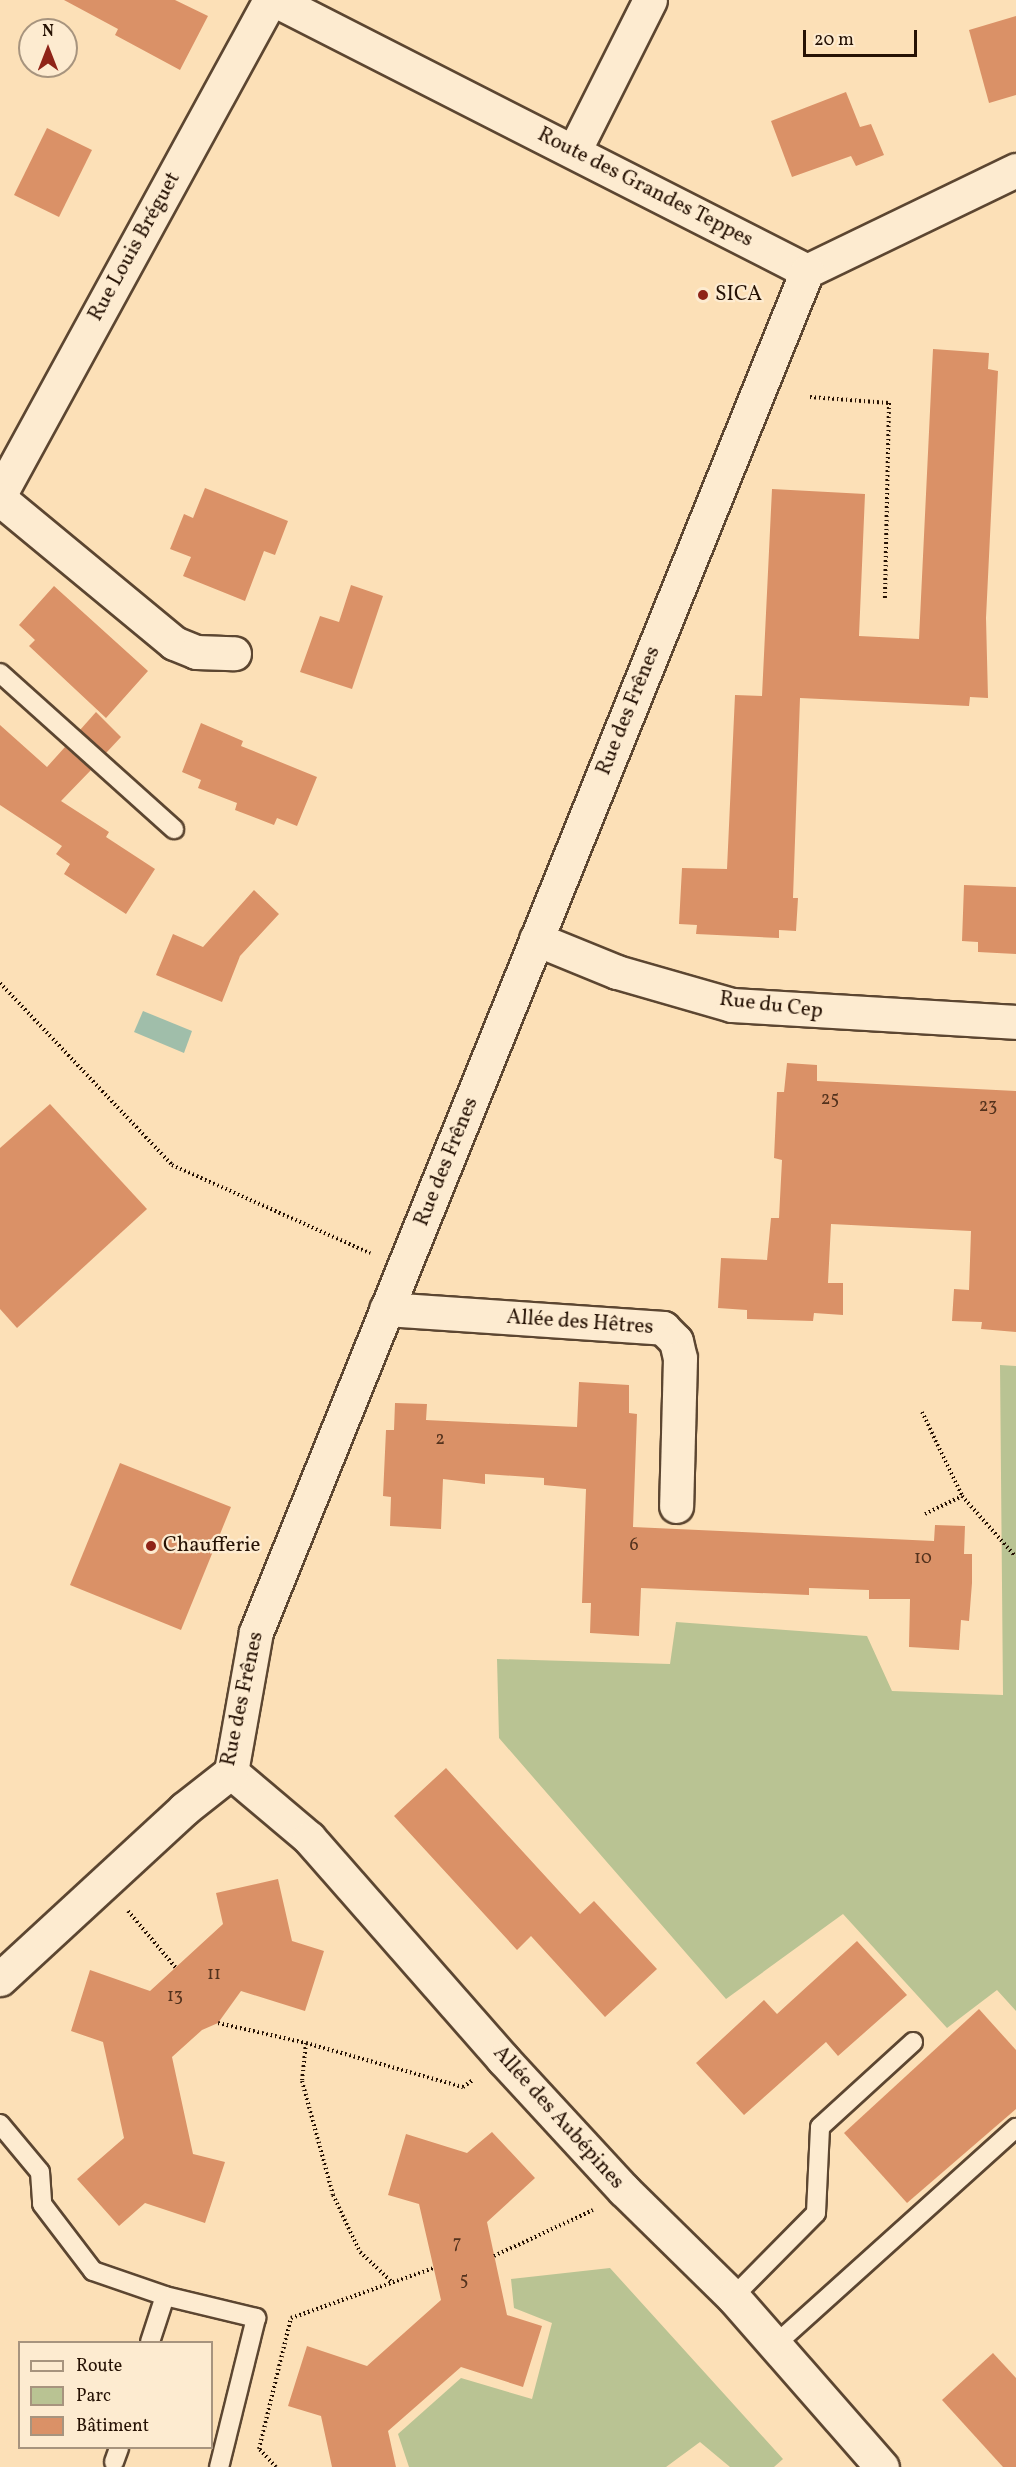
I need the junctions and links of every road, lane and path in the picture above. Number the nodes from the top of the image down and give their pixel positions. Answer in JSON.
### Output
{"nodes":[{"id":1,"x":273,"y":0,"type":"edge"},
{"id":2,"x":650,"y":0,"type":"edge"},
{"id":3,"x":574,"y":151,"type":"junction"},
{"id":4,"x":1016,"y":170,"type":"edge"},
{"id":5,"x":807,"y":272,"type":"junction"},
{"id":6,"x":810,"y":397,"type":"dead end"},
{"id":7,"x":0,"y":497,"type":"edge"},
{"id":8,"x":885,"y":598,"type":"dead end"},
{"id":9,"x":234,"y":653,"type":"dead end"},
{"id":10,"x":0,"y":673,"type":"edge"},
{"id":11,"x":174,"y":829,"type":"dead end"},
{"id":12,"x":536,"y":939,"type":"junction"},
{"id":13,"x":0,"y":983,"type":"edge"},
{"id":14,"x":1016,"y":1022,"type":"edge"},
{"id":15,"x":404,"y":1265,"type":"junction"},
{"id":16,"x":386,"y":1310,"type":"junction"},
{"id":17,"x":922,"y":1412,"type":"dead end"},
{"id":18,"x":962,"y":1496,"type":"junction"},
{"id":19,"x":676,"y":1506,"type":"dead end"},
{"id":20,"x":925,"y":1514,"type":"dead end"},
{"id":21,"x":1016,"y":1557,"type":"edge"},
{"id":22,"x":231,"y":1772,"type":"junction"},
{"id":23,"x":106,"y":1884,"type":"junction"},
{"id":24,"x":176,"y":1968,"type":"dead end"},
{"id":25,"x":0,"y":1979,"type":"edge"},
{"id":26,"x":218,"y":2023,"type":"dead end"},
{"id":27,"x":913,"y":2042,"type":"dead end"},
{"id":28,"x":306,"y":2043,"type":"junction"},
{"id":29,"x":503,"y":2059,"type":"junction"},
{"id":30,"x":0,"y":2124,"type":"edge"},
{"id":31,"x":1016,"y":2128,"type":"edge"},
{"id":32,"x":624,"y":2190,"type":"junction"},
{"id":33,"x":494,"y":2256,"type":"dead end"},
{"id":34,"x":434,"y":2268,"type":"dead end"},
{"id":35,"x":392,"y":2283,"type":"junction"},
{"id":36,"x":165,"y":2296,"type":"junction"},
{"id":37,"x":733,"y":2297,"type":"junction"},
{"id":38,"x":151,"y":2341,"type":"edge"},
{"id":39,"x":776,"y":2344,"type":"junction"},
{"id":40,"x":219,"y":2467,"type":"edge"},
{"id":41,"x":276,"y":2467,"type":"edge"},
{"id":42,"x":882,"y":2467,"type":"edge"}],
"edges":[{"from":1,"to":3,"type":"street","name":"Route des Grandes Teppes"},
{"from":1,"to":7,"type":"street","name":"Rue Louis Bréguet"},
{"from":2,"to":3,"type":"street"},
{"from":3,"to":5,"type":"street","name":"Route des Grandes Teppes"},
{"from":4,"to":5,"type":"street"},
{"from":5,"to":12,"type":"street","name":"Rue des Frênes"},
{"from":6,"to":8,"type":"path"},
{"from":7,"to":9,"type":"street"},
{"from":10,"to":11,"type":"lane"},
{"from":12,"to":14,"type":"street","name":"Rue du Cep"},
{"from":12,"to":15,"type":"street","name":"Rue des Frênes"},
{"from":13,"to":15,"type":"path"},
{"from":15,"to":16,"type":"street","name":"Rue des Frênes"},
{"from":16,"to":19,"type":"street","name":"Allée des Hêtres"},
{"from":16,"to":22,"type":"street","name":"Rue des Frênes"},
{"from":17,"to":18,"type":"path"},
{"from":18,"to":20,"type":"path"},
{"from":18,"to":21,"type":"path"},
{"from":22,"to":23,"type":"street","name":"Rue des Frênes"},
{"from":22,"to":29,"type":"street","name":"Allée des Aubépines"},
{"from":23,"to":24,"type":"path"},
{"from":23,"to":25,"type":"street","name":"Rue des Frênes"},
{"from":26,"to":28,"type":"path"},
{"from":27,"to":37,"type":"lane"},
{"from":28,"to":29,"type":"path"},
{"from":28,"to":35,"type":"path"},
{"from":29,"to":32,"type":"street","name":"Allée des Aubépines"},
{"from":30,"to":36,"type":"lane"},
{"from":31,"to":39,"type":"lane"},
{"from":32,"to":33,"type":"path"},
{"from":32,"to":37,"type":"street","name":"Allée des Aubépines"},
{"from":34,"to":35,"type":"path"},
{"from":35,"to":41,"type":"path"},
{"from":36,"to":38,"type":"lane"},
{"from":36,"to":40,"type":"lane"},
{"from":37,"to":39,"type":"street","name":"Allée des Aubépines"},
{"from":39,"to":42,"type":"street","name":"Allée des Aubépines"}]}
